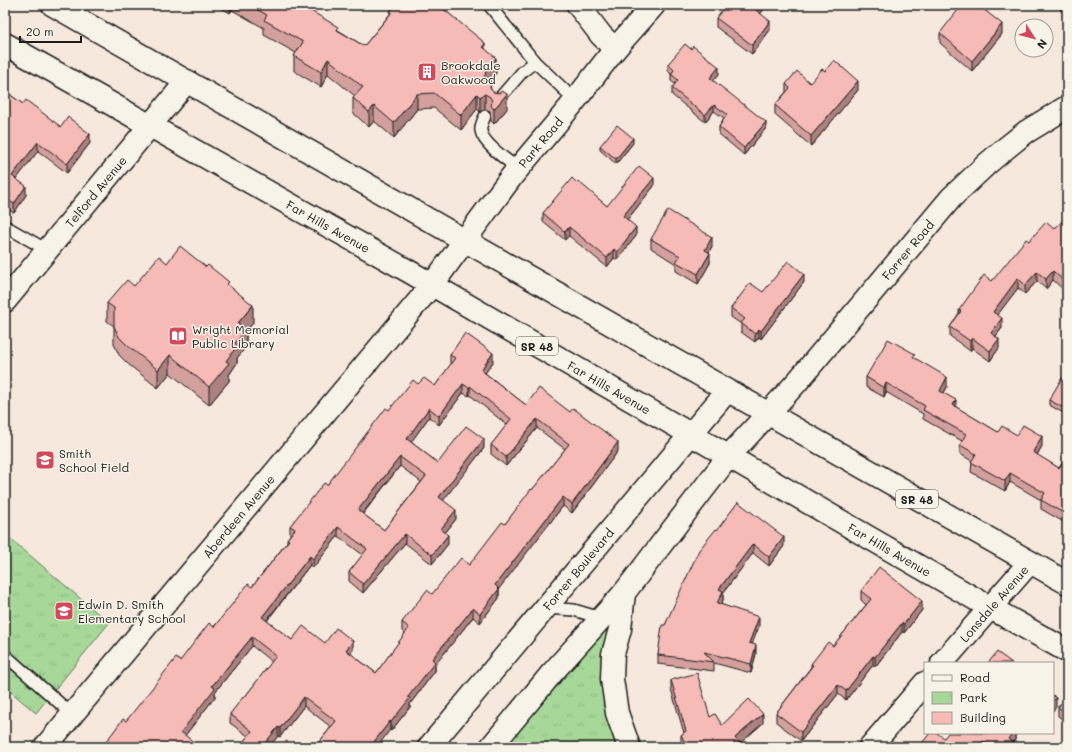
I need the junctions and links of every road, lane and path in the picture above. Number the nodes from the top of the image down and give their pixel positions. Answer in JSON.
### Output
{"nodes":[{"id":1,"x":53,"y":5,"type":"edge"},
{"id":2,"x":489,"y":5,"type":"edge"},
{"id":3,"x":578,"y":5,"type":"edge"},
{"id":4,"x":654,"y":5,"type":"edge"},
{"id":5,"x":5,"y":44,"type":"edge"},
{"id":6,"x":615,"y":49,"type":"junction"},
{"id":7,"x":535,"y":62,"type":"junction"},
{"id":8,"x":187,"y":81,"type":"junction"},
{"id":9,"x":575,"y":100,"type":"junction"},
{"id":10,"x":497,"y":102,"type":"edge"},
{"id":11,"x":1067,"y":107,"type":"edge"},
{"id":12,"x":485,"y":116,"type":"dead end"},
{"id":13,"x":151,"y":125,"type":"junction"},
{"id":14,"x":519,"y":169,"type":"junction"},
{"id":15,"x":5,"y":226,"type":"edge"},
{"id":16,"x":465,"y":240,"type":"junction"},
{"id":17,"x":47,"y":250,"type":"junction"},
{"id":18,"x":432,"y":285,"type":"junction"},
{"id":19,"x":5,"y":301,"type":"edge"},
{"id":20,"x":727,"y":391,"type":"junction"},
{"id":21,"x":767,"y":414,"type":"junction"},
{"id":22,"x":691,"y":435,"type":"junction"},
{"id":23,"x":728,"y":457,"type":"junction"},
{"id":24,"x":1030,"y":562,"type":"junction"},
{"id":25,"x":1067,"y":583,"type":"edge"},
{"id":26,"x":989,"y":607,"type":"junction"},
{"id":27,"x":546,"y":608,"type":"junction"},
{"id":28,"x":611,"y":623,"type":"junction"},
{"id":29,"x":1067,"y":651,"type":"edge"},
{"id":30,"x":5,"y":655,"type":"edge"},
{"id":31,"x":943,"y":662,"type":"edge"},
{"id":32,"x":924,"y":684,"type":"edge"},
{"id":33,"x":72,"y":715,"type":"junction"},
{"id":34,"x":45,"y":747,"type":"edge"},
{"id":35,"x":429,"y":747,"type":"edge"},
{"id":36,"x":491,"y":747,"type":"edge"},
{"id":37,"x":629,"y":747,"type":"edge"},
{"id":38,"x":870,"y":747,"type":"edge"}],
"edges":[{"from":1,"to":8,"type":"street","number":"SR 48"},
{"from":2,"to":7,"type":"lane"},
{"from":3,"to":6,"type":"street"},
{"from":4,"to":6,"type":"street","name":"Park Road"},
{"from":5,"to":13,"type":"street","name":"Far Hills Avenue","number":"SR 48"},
{"from":6,"to":9,"type":"street","name":"Park Road"},
{"from":7,"to":9,"type":"lane"},
{"from":7,"to":10,"type":"lane"},
{"from":8,"to":13,"type":"street","name":"Telford Avenue"},
{"from":8,"to":16,"type":"street","number":"SR 48"},
{"from":9,"to":14,"type":"street","name":"Park Road"},
{"from":11,"to":21,"type":"street","name":"Forrer Road"},
{"from":12,"to":14,"type":"lane"},
{"from":13,"to":17,"type":"street","name":"Telford Avenue"},
{"from":13,"to":18,"type":"street","name":"Far Hills Avenue","number":"SR 48"},
{"from":14,"to":16,"type":"street","name":"Park Road"},
{"from":15,"to":17,"type":"lane"},
{"from":16,"to":18,"type":"street","name":"Park Road"},
{"from":16,"to":20,"type":"street","number":"SR 48"},
{"from":17,"to":19,"type":"street","name":"Telford Avenue"},
{"from":18,"to":22,"type":"street","name":"Far Hills Avenue","number":"SR 48"},
{"from":18,"to":33,"type":"street","name":"Aberdeen Avenue"},
{"from":20,"to":21,"type":"street","number":"SR 48"},
{"from":20,"to":22,"type":"street","name":"Forrer Boulevard"},
{"from":21,"to":23,"type":"street","name":"Forrer Road"},
{"from":21,"to":24,"type":"street","number":"SR 48"},
{"from":22,"to":23,"type":"street","name":"Far Hills Avenue","number":"SR 48"},
{"from":22,"to":27,"type":"street","name":"Forrer Boulevard"},
{"from":23,"to":26,"type":"street","name":"Far Hills Avenue","number":"SR 48"},
{"from":23,"to":28,"type":"street"},
{"from":24,"to":25,"type":"street","number":"SR 48"},
{"from":24,"to":26,"type":"street","name":"Lonsdale Avenue"},
{"from":26,"to":29,"type":"street","name":"Far Hills Avenue","number":"SR 48"},
{"from":26,"to":31,"type":"street","name":"Lonsdale Avenue"},
{"from":27,"to":28,"type":"lane"},
{"from":27,"to":35,"type":"street","name":"Forrer Boulevard"},
{"from":28,"to":36,"type":"street"},
{"from":28,"to":37,"type":"street"},
{"from":30,"to":33,"type":"lane"},
{"from":32,"to":38,"type":"street"},
{"from":33,"to":34,"type":"street","name":"Aberdeen Avenue"}]}
